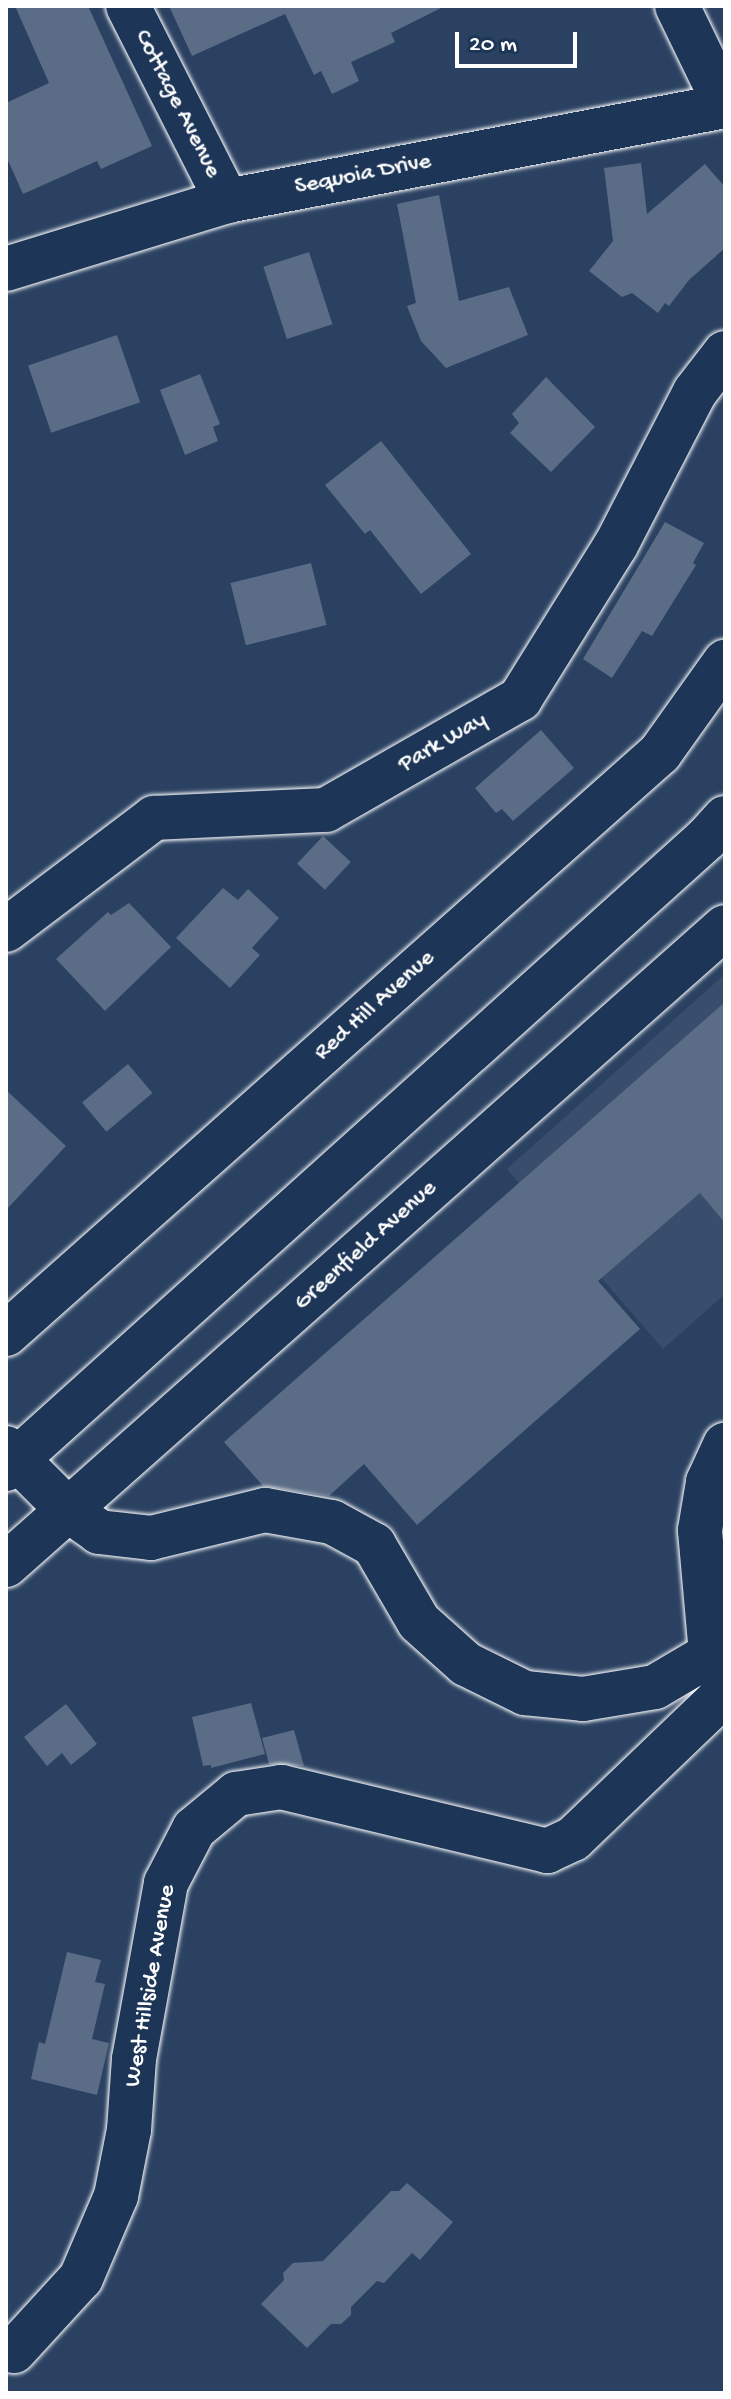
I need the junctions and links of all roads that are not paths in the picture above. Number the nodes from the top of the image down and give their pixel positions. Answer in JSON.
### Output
{"nodes":[{"id":1,"x":128,"y":6,"type":"edge"},
{"id":2,"x":677,"y":6,"type":"edge"},
{"id":3,"x":725,"y":106,"type":"edge"},
{"id":4,"x":227,"y":201,"type":"junction"},
{"id":5,"x":6,"y":269,"type":"edge"},
{"id":6,"x":725,"y":353,"type":"edge"},
{"id":7,"x":725,"y":662,"type":"edge"},
{"id":8,"x":725,"y":818,"type":"edge"},
{"id":9,"x":725,"y":927,"type":"edge"},
{"id":10,"x":6,"y":930,"type":"edge"},
{"id":11,"x":6,"y":1334,"type":"edge"},
{"id":12,"x":725,"y":1445,"type":"edge"},
{"id":13,"x":9,"y":1459,"type":"edge"},
{"id":14,"x":68,"y":1510,"type":"junction"},
{"id":15,"x":6,"y":1565,"type":"edge"},
{"id":16,"x":720,"y":1669,"type":"edge"},
{"id":17,"x":14,"y":2351,"type":"dead end"}],
"edges":[{"from":1,"to":4,"type":"street","name":"Cottage Avenue"},
{"from":2,"to":3,"type":"street"},
{"from":3,"to":4,"type":"street","name":"Sequoia Drive"},
{"from":4,"to":5,"type":"street","name":"Sequoia Drive"},
{"from":6,"to":10,"type":"street","name":"Park Way"},
{"from":7,"to":11,"type":"street","name":"Red Hill Avenue"},
{"from":8,"to":13,"type":"street"},
{"from":9,"to":14,"type":"street","name":"Greenfield Avenue"},
{"from":12,"to":16,"type":"street"},
{"from":13,"to":14,"type":"street"},
{"from":14,"to":15,"type":"street","name":"Greenfield Avenue"},
{"from":14,"to":16,"type":"street"},
{"from":16,"to":17,"type":"street","name":"West Hillside Avenue"}]}
